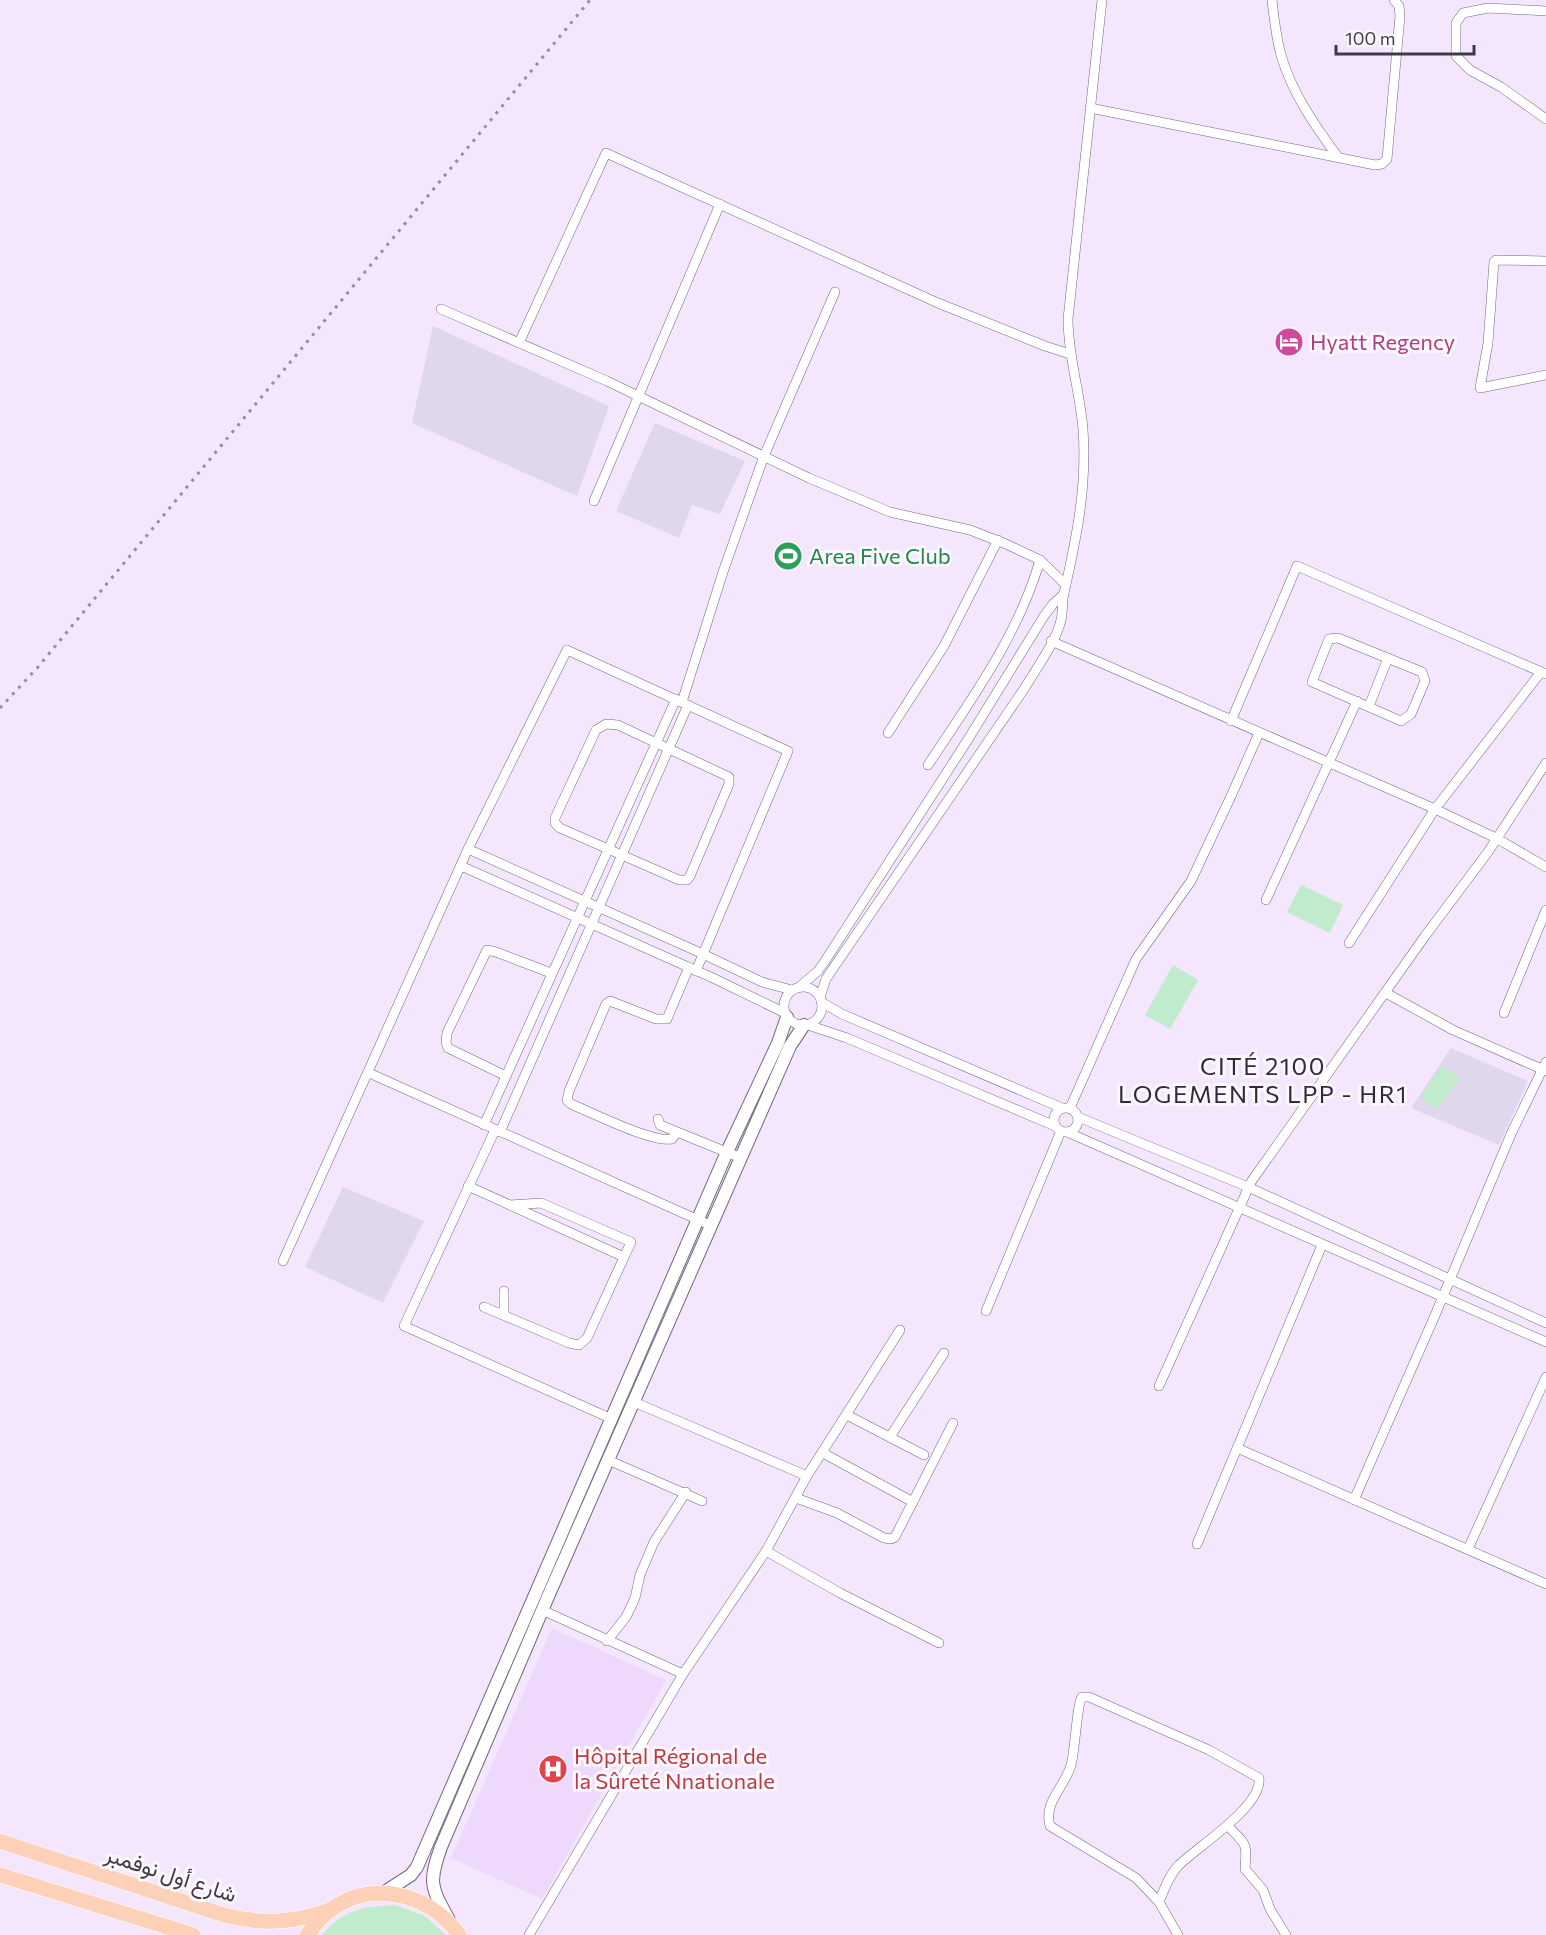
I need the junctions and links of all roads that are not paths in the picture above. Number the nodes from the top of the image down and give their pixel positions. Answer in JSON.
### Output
{"nodes":[{"id":1,"x":1102,"y":0,"type":"edge"},
{"id":2,"x":1272,"y":0,"type":"edge"},
{"id":3,"x":1394,"y":0,"type":"edge"},
{"id":4,"x":1546,"y":11,"type":"edge"},
{"id":5,"x":1090,"y":108,"type":"junction"},
{"id":6,"x":1546,"y":119,"type":"edge"},
{"id":7,"x":1338,"y":157,"type":"junction"},
{"id":8,"x":720,"y":204,"type":"junction"},
{"id":9,"x":1546,"y":261,"type":"edge"},
{"id":10,"x":835,"y":292,"type":"dead end"},
{"id":11,"x":441,"y":309,"type":"dead end"},
{"id":12,"x":519,"y":343,"type":"junction"},
{"id":13,"x":1070,"y":354,"type":"junction"},
{"id":14,"x":1546,"y":375,"type":"edge"},
{"id":15,"x":637,"y":396,"type":"junction"},
{"id":16,"x":764,"y":456,"type":"junction"},
{"id":17,"x":594,"y":501,"type":"dead end"},
{"id":18,"x":998,"y":540,"type":"junction"},
{"id":19,"x":1040,"y":560,"type":"junction"},
{"id":20,"x":1065,"y":590,"type":"junction"},
{"id":21,"x":1052,"y":641,"type":"junction"},
{"id":22,"x":1388,"y":658,"type":"junction"},
{"id":23,"x":1543,"y":673,"type":"edge"},
{"id":24,"x":1357,"y":701,"type":"junction"},
{"id":25,"x":682,"y":702,"type":"junction"},
{"id":26,"x":1369,"y":706,"type":"junction"},
{"id":27,"x":1231,"y":721,"type":"junction"},
{"id":28,"x":888,"y":733,"type":"dead end"},
{"id":29,"x":1259,"y":733,"type":"junction"},
{"id":30,"x":656,"y":742,"type":"junction"},
{"id":31,"x":669,"y":748,"type":"junction"},
{"id":32,"x":1329,"y":763,"type":"junction"},
{"id":33,"x":1546,"y":763,"type":"edge"},
{"id":34,"x":928,"y":765,"type":"dead end"},
{"id":35,"x":1435,"y":809,"type":"junction"},
{"id":36,"x":1496,"y":838,"type":"junction"},
{"id":37,"x":468,"y":849,"type":"junction"},
{"id":38,"x":608,"y":849,"type":"junction"},
{"id":39,"x":622,"y":856,"type":"junction"},
{"id":40,"x":461,"y":866,"type":"junction"},
{"id":41,"x":1546,"y":867,"type":"edge"},
{"id":42,"x":584,"y":900,"type":"junction"},
{"id":43,"x":1266,"y":900,"type":"dead end"},
{"id":44,"x":600,"y":908,"type":"junction"},
{"id":45,"x":1546,"y":910,"type":"edge"},
{"id":46,"x":577,"y":917,"type":"junction"},
{"id":47,"x":592,"y":924,"type":"junction"},
{"id":48,"x":1348,"y":943,"type":"dead end"},
{"id":49,"x":704,"y":954,"type":"junction"},
{"id":50,"x":693,"y":969,"type":"junction"},
{"id":51,"x":551,"y":974,"type":"junction"},
{"id":52,"x":795,"y":989,"type":"junction"},
{"id":53,"x":1386,"y":993,"type":"junction"},
{"id":54,"x":821,"y":999,"type":"junction"},
{"id":55,"x":1504,"y":1013,"type":"dead end"},
{"id":56,"x":786,"y":1015,"type":"junction"},
{"id":57,"x":806,"y":1025,"type":"junction"},
{"id":58,"x":1545,"y":1067,"type":"edge"},
{"id":59,"x":369,"y":1073,"type":"junction"},
{"id":60,"x":506,"y":1076,"type":"junction"},
{"id":61,"x":1066,"y":1108,"type":"junction"},
{"id":62,"x":1078,"y":1117,"type":"junction"},
{"id":63,"x":658,"y":1119,"type":"dead end"},
{"id":64,"x":484,"y":1125,"type":"junction"},
{"id":65,"x":1061,"y":1130,"type":"junction"},
{"id":66,"x":497,"y":1131,"type":"junction"},
{"id":67,"x":677,"y":1132,"type":"junction"},
{"id":68,"x":727,"y":1152,"type":"junction"},
{"id":69,"x":741,"y":1158,"type":"junction"},
{"id":70,"x":468,"y":1186,"type":"junction"},
{"id":71,"x":1248,"y":1187,"type":"junction"},
{"id":72,"x":510,"y":1205,"type":"junction"},
{"id":73,"x":1239,"y":1208,"type":"junction"},
{"id":74,"x":698,"y":1220,"type":"junction"},
{"id":75,"x":712,"y":1226,"type":"junction"},
{"id":76,"x":1322,"y":1245,"type":"junction"},
{"id":77,"x":624,"y":1257,"type":"junction"},
{"id":78,"x":283,"y":1261,"type":"dead end"},
{"id":79,"x":1450,"y":1279,"type":"junction"},
{"id":80,"x":504,"y":1291,"type":"dead end"},
{"id":81,"x":1442,"y":1297,"type":"junction"},
{"id":82,"x":484,"y":1306,"type":"dead end"},
{"id":83,"x":987,"y":1311,"type":"dead end"},
{"id":84,"x":504,"y":1315,"type":"junction"},
{"id":85,"x":1546,"y":1323,"type":"edge"},
{"id":86,"x":900,"y":1330,"type":"dead end"},
{"id":87,"x":1546,"y":1342,"type":"edge"},
{"id":88,"x":944,"y":1353,"type":"dead end"},
{"id":89,"x":1546,"y":1377,"type":"edge"},
{"id":90,"x":1159,"y":1386,"type":"dead end"},
{"id":91,"x":634,"y":1402,"type":"junction"},
{"id":92,"x":847,"y":1415,"type":"junction"},
{"id":93,"x":612,"y":1419,"type":"junction"},
{"id":94,"x":953,"y":1423,"type":"dead end"},
{"id":95,"x":890,"y":1437,"type":"junction"},
{"id":96,"x":1237,"y":1448,"type":"junction"},
{"id":97,"x":823,"y":1453,"type":"junction"},
{"id":98,"x":924,"y":1455,"type":"dead end"},
{"id":99,"x":608,"y":1460,"type":"junction"},
{"id":100,"x":807,"y":1476,"type":"junction"},
{"id":101,"x":686,"y":1492,"type":"junction"},
{"id":102,"x":796,"y":1498,"type":"junction"},
{"id":103,"x":1354,"y":1500,"type":"junction"},
{"id":104,"x":702,"y":1501,"type":"dead end"},
{"id":105,"x":913,"y":1502,"type":"junction"},
{"id":106,"x":1197,"y":1544,"type":"dead end"},
{"id":107,"x":1468,"y":1550,"type":"junction"},
{"id":108,"x":766,"y":1551,"type":"junction"},
{"id":109,"x":1546,"y":1584,"type":"edge"},
{"id":110,"x":544,"y":1590,"type":"junction"},
{"id":111,"x":542,"y":1610,"type":"junction"},
{"id":112,"x":607,"y":1641,"type":"junction"},
{"id":113,"x":939,"y":1643,"type":"dead end"},
{"id":114,"x":683,"y":1674,"type":"junction"},
{"id":115,"x":503,"y":1686,"type":"junction"},
{"id":116,"x":1228,"y":1826,"type":"junction"},
{"id":117,"x":0,"y":1841,"type":"edge"},
{"id":118,"x":0,"y":1875,"type":"edge"},
{"id":119,"x":383,"y":1893,"type":"junction"},
{"id":120,"x":1159,"y":1902,"type":"junction"},
{"id":121,"x":332,"y":1909,"type":"junction"},
{"id":122,"x":455,"y":1929,"type":"edge"},
{"id":123,"x":193,"y":1935,"type":"edge"},
{"id":124,"x":307,"y":1935,"type":"edge"},
{"id":125,"x":529,"y":1935,"type":"edge"},
{"id":126,"x":1178,"y":1935,"type":"edge"},
{"id":127,"x":1286,"y":1935,"type":"edge"}],
"edges":[{"from":1,"to":5,"type":"street"},
{"from":2,"to":7,"type":"street"},
{"from":3,"to":7,"type":"street"},
{"from":4,"to":6,"type":"street"},
{"from":5,"to":7,"type":"street"},
{"from":5,"to":13,"type":"street"},
{"from":8,"to":12,"type":"street"},
{"from":8,"to":13,"type":"street"},
{"from":8,"to":15,"type":"street"},
{"from":9,"to":14,"type":"street"},
{"from":10,"to":16,"type":"street"},
{"from":11,"to":12,"type":"street"},
{"from":12,"to":15,"type":"street"},
{"from":13,"to":20,"type":"street"},
{"from":15,"to":16,"type":"street"},
{"from":15,"to":17,"type":"street"},
{"from":16,"to":18,"type":"street"},
{"from":16,"to":25,"type":"street"},
{"from":18,"to":19,"type":"street"},
{"from":18,"to":28,"type":"street"},
{"from":19,"to":20,"type":"street"},
{"from":19,"to":34,"type":"street"},
{"from":20,"to":21,"type":"street"},
{"from":20,"to":52,"type":"street"},
{"from":21,"to":27,"type":"street"},
{"from":21,"to":54,"type":"street"},
{"from":22,"to":24,"type":"street"},
{"from":22,"to":26,"type":"street"},
{"from":22,"to":26,"type":"street"},
{"from":23,"to":27,"type":"street"},
{"from":23,"to":35,"type":"street"},
{"from":24,"to":26,"type":"street"},
{"from":24,"to":32,"type":"street"},
{"from":25,"to":30,"type":"street"},
{"from":25,"to":31,"type":"street"},
{"from":25,"to":37,"type":"street"},
{"from":25,"to":49,"type":"street"},
{"from":27,"to":29,"type":"street"},
{"from":29,"to":32,"type":"street"},
{"from":29,"to":61,"type":"street"},
{"from":30,"to":31,"type":"street"},
{"from":30,"to":38,"type":"street"},
{"from":30,"to":38,"type":"street"},
{"from":31,"to":39,"type":"street"},
{"from":31,"to":39,"type":"street"},
{"from":32,"to":35,"type":"street"},
{"from":32,"to":43,"type":"street"},
{"from":33,"to":36,"type":"street"},
{"from":35,"to":36,"type":"street"},
{"from":35,"to":48,"type":"street"},
{"from":36,"to":41,"type":"street"},
{"from":36,"to":53,"type":"street"},
{"from":37,"to":40,"type":"street"},
{"from":37,"to":42,"type":"street"},
{"from":38,"to":39,"type":"street"},
{"from":38,"to":42,"type":"street"},
{"from":39,"to":44,"type":"street"},
{"from":40,"to":46,"type":"street"},
{"from":40,"to":59,"type":"street"},
{"from":42,"to":44,"type":"street"},
{"from":42,"to":46,"type":"street"},
{"from":44,"to":47,"type":"street"},
{"from":44,"to":49,"type":"street"},
{"from":45,"to":55,"type":"street"},
{"from":46,"to":47,"type":"street"},
{"from":46,"to":51,"type":"street"},
{"from":47,"to":50,"type":"street"},
{"from":47,"to":66,"type":"street"},
{"from":49,"to":50,"type":"street"},
{"from":49,"to":52,"type":"street"},
{"from":50,"to":56,"type":"street"},
{"from":50,"to":67,"type":"street"},
{"from":51,"to":60,"type":"street"},
{"from":51,"to":60,"type":"street"},
{"from":52,"to":54,"type":"street"},
{"from":52,"to":56,"type":"street"},
{"from":53,"to":58,"type":"street"},
{"from":53,"to":71,"type":"street"},
{"from":54,"to":57,"type":"street"},
{"from":54,"to":61,"type":"street"},
{"from":56,"to":57,"type":"street"},
{"from":56,"to":68,"type":"street"},
{"from":57,"to":65,"type":"street"},
{"from":57,"to":69,"type":"street"},
{"from":58,"to":79,"type":"street"},
{"from":59,"to":64,"type":"street"},
{"from":59,"to":78,"type":"street"},
{"from":60,"to":64,"type":"street"},
{"from":61,"to":62,"type":"street"},
{"from":61,"to":65,"type":"street"},
{"from":62,"to":65,"type":"street"},
{"from":62,"to":71,"type":"street"},
{"from":63,"to":67,"type":"street"},
{"from":64,"to":66,"type":"street"},
{"from":65,"to":73,"type":"street"},
{"from":65,"to":83,"type":"street"},
{"from":66,"to":70,"type":"street"},
{"from":66,"to":74,"type":"street"},
{"from":67,"to":68,"type":"street"},
{"from":68,"to":69,"type":"street"},
{"from":68,"to":74,"type":"street"},
{"from":69,"to":75,"type":"street"},
{"from":70,"to":72,"type":"street"},
{"from":70,"to":93,"type":"street"},
{"from":71,"to":73,"type":"street"},
{"from":71,"to":79,"type":"street"},
{"from":72,"to":77,"type":"street"},
{"from":72,"to":77,"type":"street"},
{"from":73,"to":76,"type":"street"},
{"from":73,"to":90,"type":"street"},
{"from":74,"to":75,"type":"street"},
{"from":74,"to":93,"type":"street"},
{"from":75,"to":91,"type":"street"},
{"from":76,"to":81,"type":"street"},
{"from":76,"to":96,"type":"street"},
{"from":77,"to":84,"type":"street"},
{"from":79,"to":81,"type":"street"},
{"from":79,"to":85,"type":"street"},
{"from":80,"to":84,"type":"street"},
{"from":81,"to":87,"type":"street"},
{"from":81,"to":103,"type":"street"},
{"from":82,"to":84,"type":"street"},
{"from":86,"to":92,"type":"street"},
{"from":88,"to":95,"type":"street"},
{"from":89,"to":107,"type":"street"},
{"from":91,"to":99,"type":"street"},
{"from":91,"to":100,"type":"street"},
{"from":92,"to":95,"type":"street"},
{"from":92,"to":97,"type":"street"},
{"from":93,"to":110,"type":"street"},
{"from":94,"to":105,"type":"street"},
{"from":95,"to":98,"type":"street"},
{"from":96,"to":103,"type":"street"},
{"from":96,"to":106,"type":"street"},
{"from":97,"to":100,"type":"street"},
{"from":97,"to":105,"type":"street"},
{"from":99,"to":101,"type":"street"},
{"from":99,"to":110,"type":"street"},
{"from":100,"to":102,"type":"street"},
{"from":101,"to":104,"type":"street"},
{"from":101,"to":112,"type":"street"},
{"from":102,"to":105,"type":"street"},
{"from":102,"to":108,"type":"street"},
{"from":103,"to":107,"type":"street"},
{"from":107,"to":109,"type":"street"},
{"from":108,"to":113,"type":"street"},
{"from":108,"to":114,"type":"street"},
{"from":110,"to":111,"type":"street"},
{"from":110,"to":115,"type":"street"},
{"from":111,"to":112,"type":"street"},
{"from":111,"to":115,"type":"street"},
{"from":112,"to":114,"type":"street"},
{"from":114,"to":125,"type":"street"},
{"from":115,"to":119,"type":"street"},
{"from":115,"to":122,"type":"street"},
{"from":116,"to":120,"type":"street"},
{"from":116,"to":120,"type":"street"},
{"from":116,"to":127,"type":"street"},
{"from":117,"to":121,"type":"main road","name":"شارع أول نوفمبر"},
{"from":118,"to":123,"type":"main road"},
{"from":119,"to":121,"type":"main road"},
{"from":119,"to":122,"type":"main road"},
{"from":120,"to":126,"type":"street"},
{"from":121,"to":124,"type":"main road"}]}
